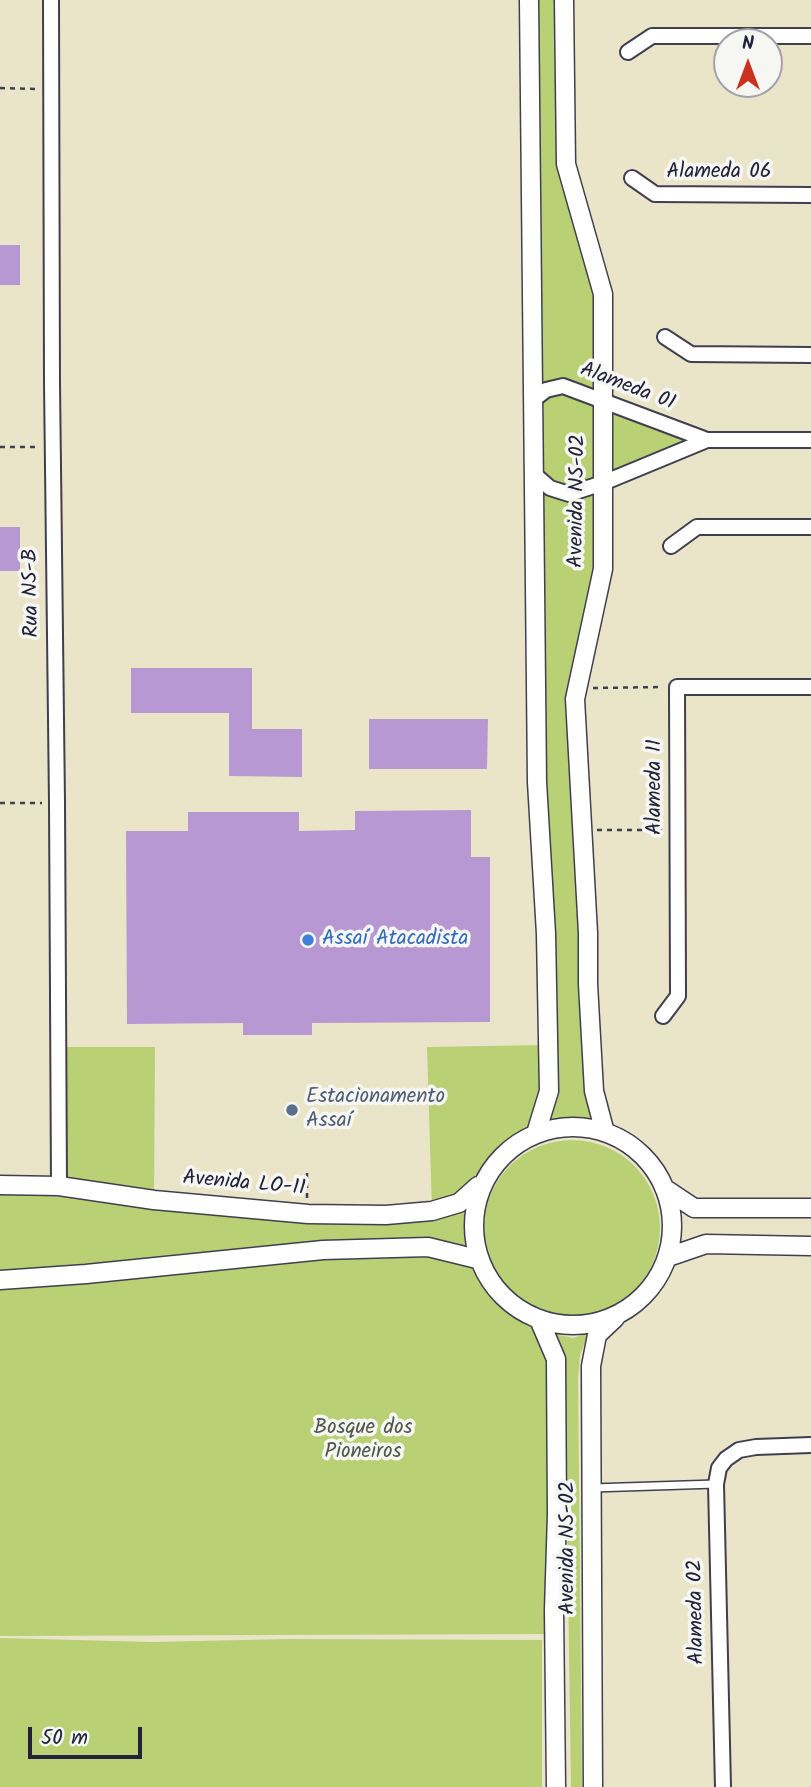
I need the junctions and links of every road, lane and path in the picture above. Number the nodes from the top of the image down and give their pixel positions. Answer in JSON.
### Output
{"nodes":[{"id":1,"x":51,"y":0,"type":"edge"},
{"id":2,"x":529,"y":0,"type":"edge"},
{"id":3,"x":564,"y":0,"type":"edge"},
{"id":4,"x":811,"y":36,"type":"edge"},
{"id":5,"x":628,"y":52,"type":"dead end"},
{"id":6,"x":0,"y":88,"type":"edge"},
{"id":7,"x":52,"y":89,"type":"junction"},
{"id":8,"x":632,"y":178,"type":"dead end"},
{"id":9,"x":811,"y":195,"type":"edge"},
{"id":10,"x":665,"y":337,"type":"dead end"},
{"id":11,"x":811,"y":355,"type":"edge"},
{"id":12,"x":533,"y":400,"type":"junction"},
{"id":13,"x":603,"y":401,"type":"junction"},
{"id":14,"x":707,"y":440,"type":"junction"},
{"id":15,"x":811,"y":440,"type":"edge"},
{"id":16,"x":0,"y":447,"type":"edge"},
{"id":17,"x":52,"y":447,"type":"junction"},
{"id":18,"x":534,"y":474,"type":"junction"},
{"id":19,"x":603,"y":483,"type":"junction"},
{"id":20,"x":811,"y":527,"type":"edge"},
{"id":21,"x":671,"y":546,"type":"dead end"},
{"id":22,"x":677,"y":687,"type":"junction"},
{"id":23,"x":811,"y":687,"type":"edge"},
{"id":24,"x":578,"y":688,"type":"junction"},
{"id":25,"x":0,"y":803,"type":"edge"},
{"id":26,"x":57,"y":803,"type":"junction"},
{"id":27,"x":582,"y":830,"type":"junction"},
{"id":28,"x":677,"y":830,"type":"junction"},
{"id":29,"x":663,"y":1016,"type":"dead end"},
{"id":30,"x":604,"y":1129,"type":"junction"},
{"id":31,"x":537,"y":1130,"type":"junction"},
{"id":32,"x":307,"y":1173,"type":"dead end"},
{"id":33,"x":0,"y":1185,"type":"edge"},
{"id":34,"x":59,"y":1186,"type":"junction"},
{"id":35,"x":478,"y":1186,"type":"junction"},
{"id":36,"x":664,"y":1188,"type":"junction"},
{"id":37,"x":308,"y":1204,"type":"dead end"},
{"id":38,"x":811,"y":1208,"type":"edge"},
{"id":39,"x":811,"y":1246,"type":"edge"},
{"id":40,"x":671,"y":1256,"type":"junction"},
{"id":41,"x":477,"y":1259,"type":"junction"},
{"id":42,"x":0,"y":1280,"type":"edge"},
{"id":43,"x":615,"y":1318,"type":"junction"},
{"id":44,"x":541,"y":1324,"type":"junction"},
{"id":45,"x":811,"y":1445,"type":"edge"},
{"id":46,"x":716,"y":1484,"type":"junction"},
{"id":47,"x":592,"y":1488,"type":"junction"},
{"id":48,"x":556,"y":1787,"type":"edge"},
{"id":49,"x":593,"y":1787,"type":"edge"},
{"id":50,"x":723,"y":1787,"type":"edge"}],
"edges":[{"from":1,"to":7,"type":"street","name":"Rua NS-B"},
{"from":2,"to":12,"type":"street","name":"Avenida NS-02"},
{"from":3,"to":13,"type":"street","name":"Avenida NS-02"},
{"from":4,"to":5,"type":"street"},
{"from":6,"to":7,"type":"path"},
{"from":7,"to":17,"type":"street","name":"Rua NS-B"},
{"from":8,"to":9,"type":"street","name":"Alameda 06"},
{"from":10,"to":11,"type":"street"},
{"from":12,"to":13,"type":"street","name":"Alameda 01"},
{"from":12,"to":18,"type":"street","name":"Avenida NS-02"},
{"from":13,"to":14,"type":"street","name":"Alameda 01"},
{"from":13,"to":19,"type":"street","name":"Avenida NS-02"},
{"from":14,"to":15,"type":"street","name":"Alameda 01"},
{"from":14,"to":19,"type":"street","name":"Alameda 01"},
{"from":16,"to":17,"type":"path"},
{"from":17,"to":26,"type":"street","name":"Rua NS-B"},
{"from":18,"to":19,"type":"street","name":"Alameda 01"},
{"from":18,"to":31,"type":"street","name":"Avenida NS-02"},
{"from":19,"to":24,"type":"street","name":"Avenida NS-02"},
{"from":20,"to":21,"type":"street"},
{"from":22,"to":23,"type":"street"},
{"from":22,"to":24,"type":"path"},
{"from":22,"to":28,"type":"street","name":"Alameda 11"},
{"from":24,"to":27,"type":"street","name":"Avenida NS-02"},
{"from":25,"to":26,"type":"path"},
{"from":26,"to":34,"type":"street","name":"Rua NS-B"},
{"from":27,"to":28,"type":"path"},
{"from":27,"to":30,"type":"street","name":"Avenida NS-02"},
{"from":28,"to":29,"type":"street","name":"Alameda 11"},
{"from":30,"to":31,"type":"street"},
{"from":30,"to":36,"type":"street"},
{"from":31,"to":35,"type":"street"},
{"from":32,"to":37,"type":"path"},
{"from":33,"to":34,"type":"street","name":"Avenida LO-11"},
{"from":34,"to":35,"type":"street","name":"Avenida LO-11"},
{"from":35,"to":41,"type":"street"},
{"from":36,"to":38,"type":"street"},
{"from":36,"to":40,"type":"street"},
{"from":39,"to":40,"type":"street"},
{"from":40,"to":43,"type":"street"},
{"from":41,"to":42,"type":"street"},
{"from":41,"to":44,"type":"street"},
{"from":43,"to":44,"type":"street"},
{"from":43,"to":47,"type":"street","name":"Avenida NS-02"},
{"from":44,"to":48,"type":"street","name":"Avenida NS-02"},
{"from":45,"to":46,"type":"street"},
{"from":46,"to":47,"type":"lane"},
{"from":46,"to":50,"type":"street","name":"Alameda 02"},
{"from":47,"to":49,"type":"street","name":"Avenida NS-02"}]}
